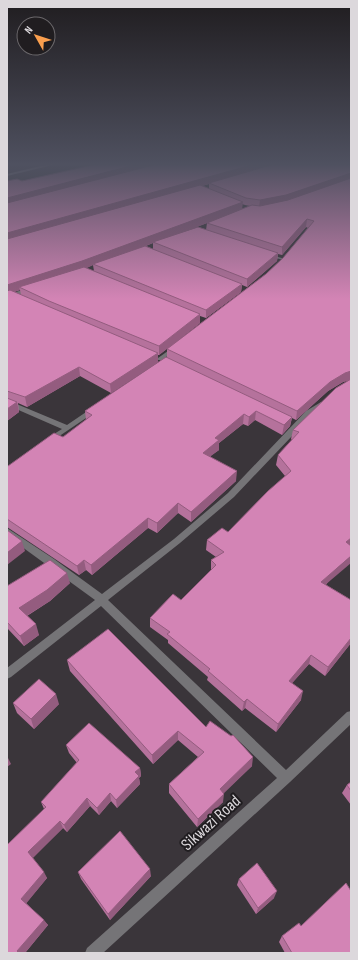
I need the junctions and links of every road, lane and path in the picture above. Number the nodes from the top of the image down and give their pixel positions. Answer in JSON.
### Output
{"nodes":[{"id":1,"x":262,"y":252,"type":"edge"},
{"id":2,"x":279,"y":264,"type":"edge"},
{"id":3,"x":40,"y":286,"type":"edge"},
{"id":4,"x":10,"y":296,"type":"edge"},
{"id":5,"x":19,"y":298,"type":"edge"},
{"id":6,"x":178,"y":346,"type":"edge"},
{"id":7,"x":157,"y":361,"type":"edge"},
{"id":8,"x":326,"y":400,"type":"edge"},
{"id":9,"x":7,"y":402,"type":"edge"},
{"id":10,"x":100,"y":406,"type":"edge"},
{"id":11,"x":67,"y":428,"type":"junction"},
{"id":12,"x":43,"y":446,"type":"edge"},
{"id":13,"x":7,"y":531,"type":"edge"},
{"id":14,"x":102,"y":600,"type":"junction"},
{"id":15,"x":7,"y":674,"type":"edge"},
{"id":16,"x":351,"y":716,"type":"edge"},
{"id":17,"x":286,"y":778,"type":"junction"},
{"id":18,"x":92,"y":953,"type":"edge"}],
"edges":[{"from":1,"to":2,"type":"street"},
{"from":3,"to":4,"type":"street"},
{"from":4,"to":5,"type":"street"},
{"from":6,"to":7,"type":"street"},
{"from":8,"to":14,"type":"street"},
{"from":9,"to":11,"type":"street"},
{"from":10,"to":11,"type":"street"},
{"from":11,"to":12,"type":"street"},
{"from":13,"to":14,"type":"street"},
{"from":14,"to":15,"type":"street"},
{"from":14,"to":17,"type":"street"},
{"from":16,"to":17,"type":"street","name":"Sikwazi Road"},
{"from":17,"to":18,"type":"street","name":"Sikwazi Road"}]}
